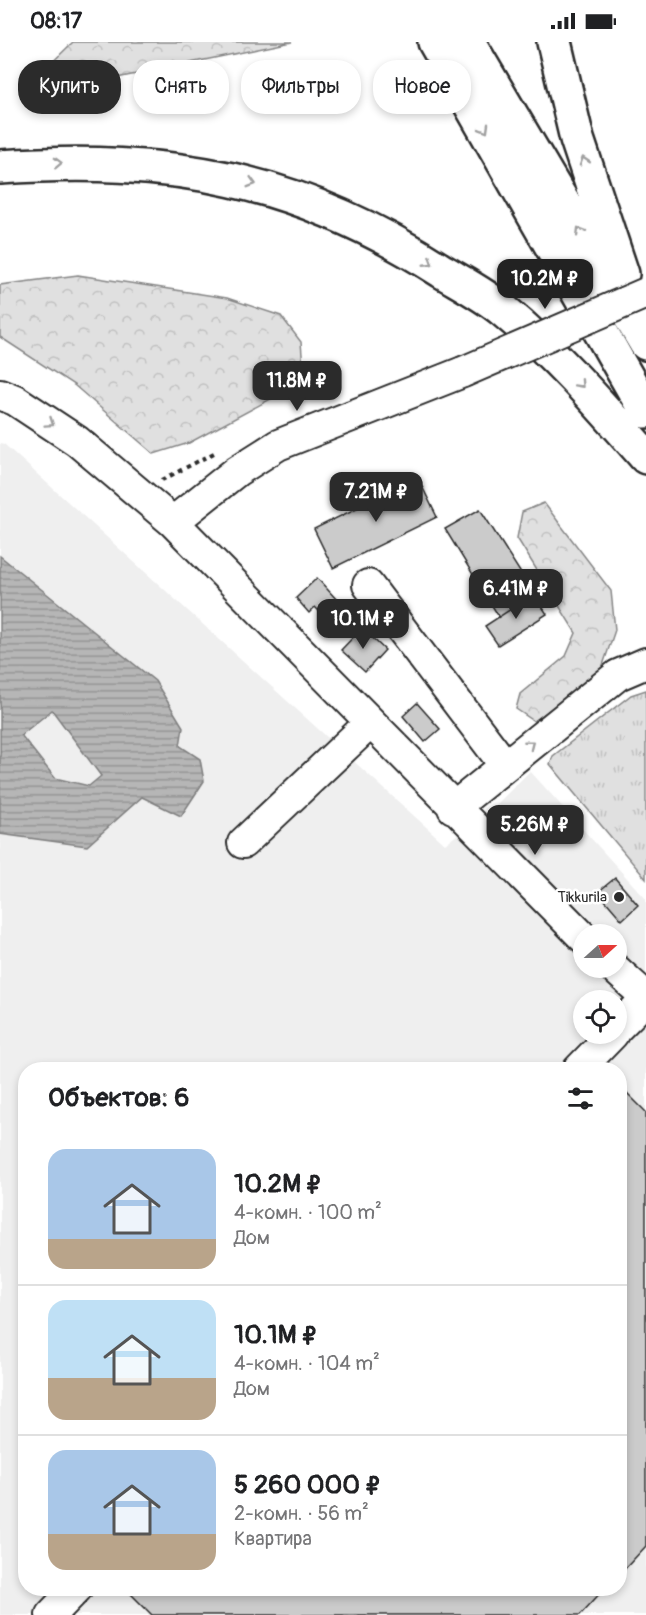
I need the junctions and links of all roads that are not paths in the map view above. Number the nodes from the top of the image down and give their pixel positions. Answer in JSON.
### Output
{"nodes":[{"id":1,"x":435,"y":42,"type":"edge"},
{"id":2,"x":468,"y":42,"type":"edge"},
{"id":3,"x":554,"y":42,"type":"edge"},
{"id":4,"x":0,"y":167,"type":"edge"},
{"id":5,"x":646,"y":293,"type":"edge"},
{"id":6,"x":644,"y":339,"type":"edge"},
{"id":7,"x":0,"y":394,"type":"edge"},
{"id":8,"x":646,"y":411,"type":"edge"},
{"id":9,"x":646,"y":457,"type":"edge"},
{"id":10,"x":173,"y":522,"type":"junction"},
{"id":11,"x":368,"y":585,"type":"dead end"},
{"id":12,"x":646,"y":663,"type":"edge"},
{"id":13,"x":370,"y":723,"type":"junction"},
{"id":14,"x":504,"y":764,"type":"junction"},
{"id":15,"x":453,"y":807,"type":"junction"},
{"id":16,"x":243,"y":843,"type":"dead end"},
{"id":17,"x":573,"y":927,"type":"edge"},
{"id":18,"x":625,"y":978,"type":"edge"},
{"id":19,"x":646,"y":998,"type":"edge"},
{"id":20,"x":627,"y":1018,"type":"edge"},
{"id":21,"x":603,"y":1044,"type":"edge"},
{"id":22,"x":586,"y":1062,"type":"edge"},
{"id":23,"x":69,"y":1596,"type":"edge"},
{"id":24,"x":51,"y":1615,"type":"edge"}],
"edges":[{"from":1,"to":8,"type":"main road","one_way":true},
{"from":6,"to":2,"type":"main road","one_way":true},
{"from":6,"to":3,"type":"main road","one_way":true},
{"from":4,"to":9,"type":"main road","one_way":true},
{"from":5,"to":10,"type":"street","bridge":true},
{"from":7,"to":10,"type":"street","one_way":true},
{"from":10,"to":13,"type":"street"},
{"from":11,"to":14,"type":"street"},
{"from":14,"to":12,"type":"street","one_way":true},
{"from":13,"to":15,"type":"street"},
{"from":13,"to":16,"type":"street"},
{"from":14,"to":15,"type":"street"},
{"from":15,"to":17,"type":"street"},
{"from":18,"to":19,"type":"street"},
{"from":19,"to":20,"type":"street"},
{"from":21,"to":22,"type":"street"},
{"from":23,"to":24,"type":"street"}]}
